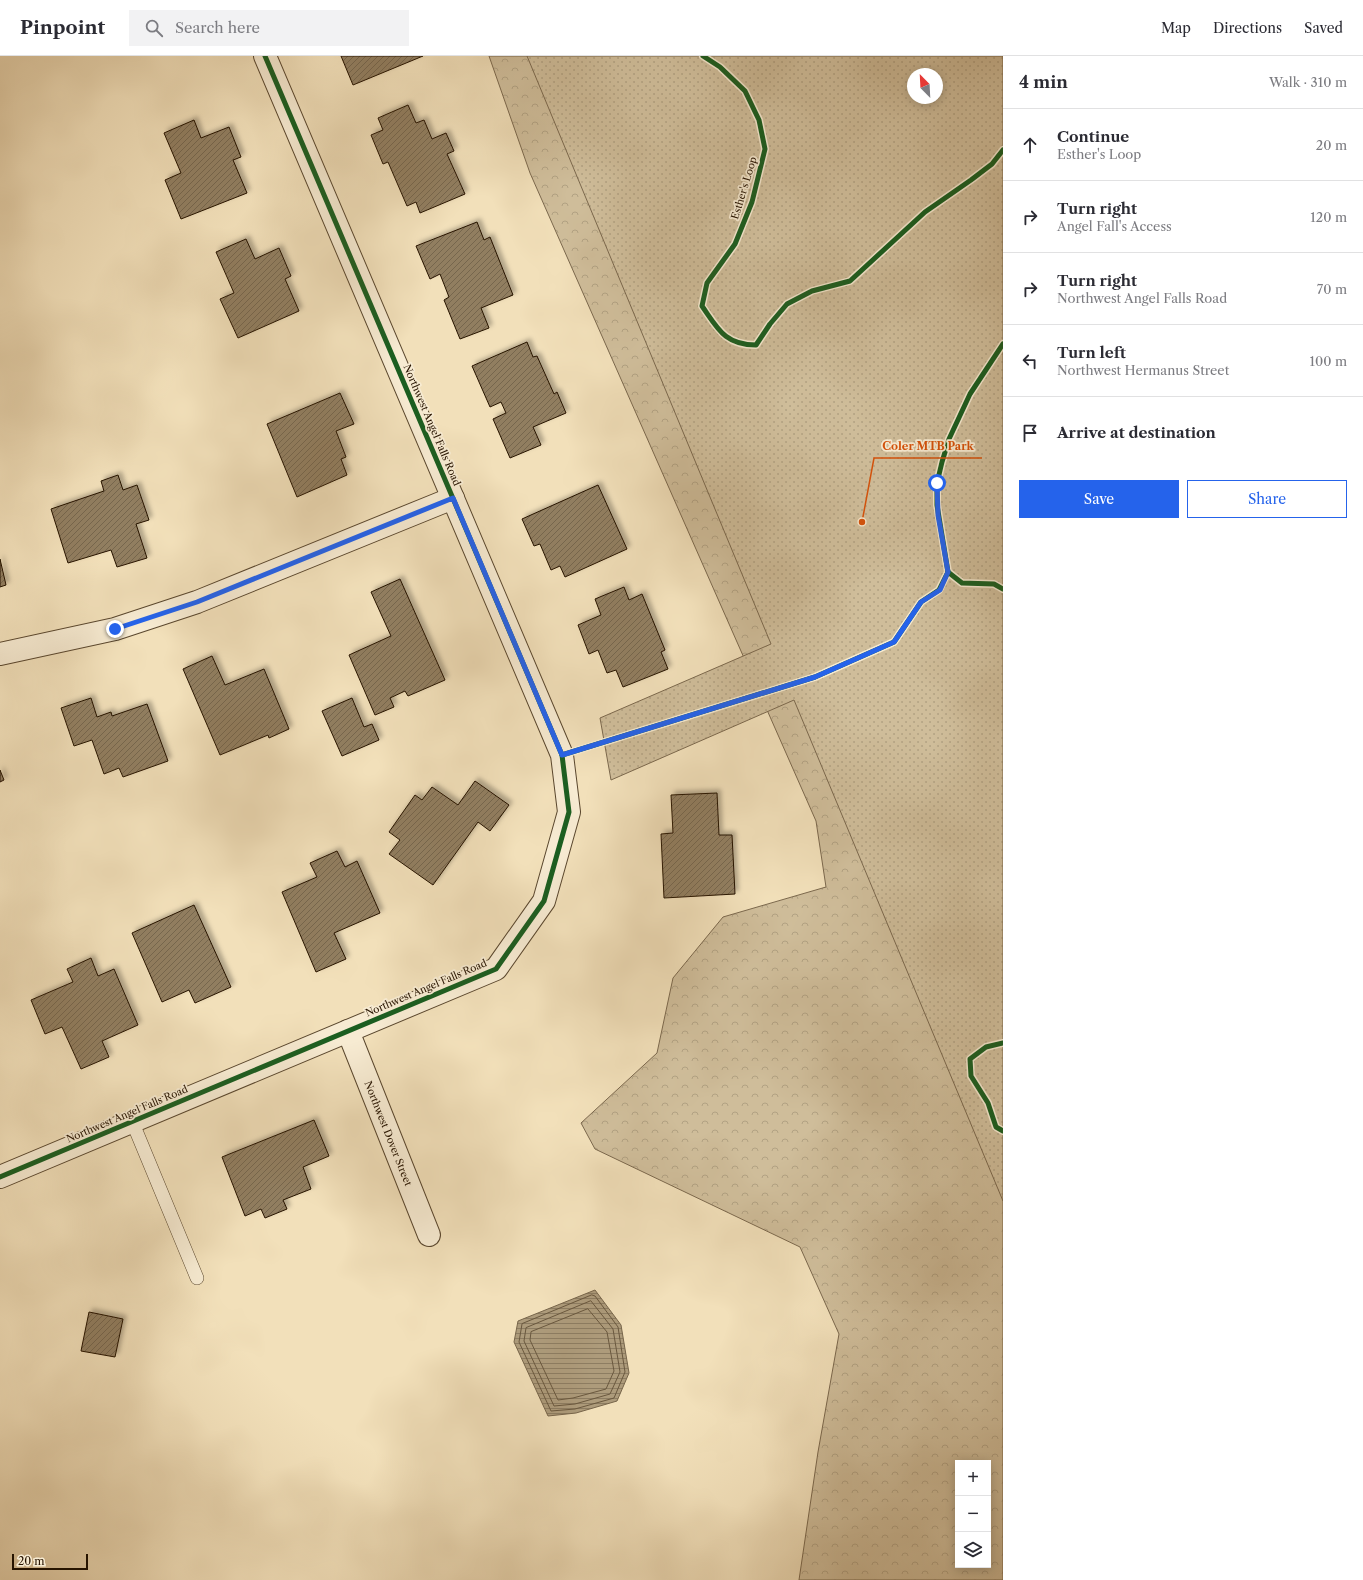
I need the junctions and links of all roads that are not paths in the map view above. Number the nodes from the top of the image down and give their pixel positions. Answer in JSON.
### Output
{"nodes":[{"id":1,"x":265,"y":56,"type":"edge"},
{"id":2,"x":453,"y":498,"type":"junction"},
{"id":3,"x":0,"y":654,"type":"edge"},
{"id":4,"x":348,"y":1031,"type":"junction"},
{"id":5,"x":132,"y":1122,"type":"junction"},
{"id":6,"x":0,"y":1177,"type":"edge"},
{"id":7,"x":429,"y":1235,"type":"dead end"},
{"id":8,"x":197,"y":1278,"type":"dead end"}],
"edges":[{"from":1,"to":2,"type":"street","name":"Northwest Angel Falls Road"},
{"from":2,"to":3,"type":"street"},
{"from":2,"to":4,"type":"street","name":"Northwest Angel Falls Road"},
{"from":4,"to":5,"type":"street","name":"Northwest Angel Falls Road"},
{"from":4,"to":7,"type":"street","name":"Northwest Dover Street"},
{"from":5,"to":6,"type":"street","name":"Northwest Angel Falls Road"},
{"from":5,"to":8,"type":"lane"}]}
